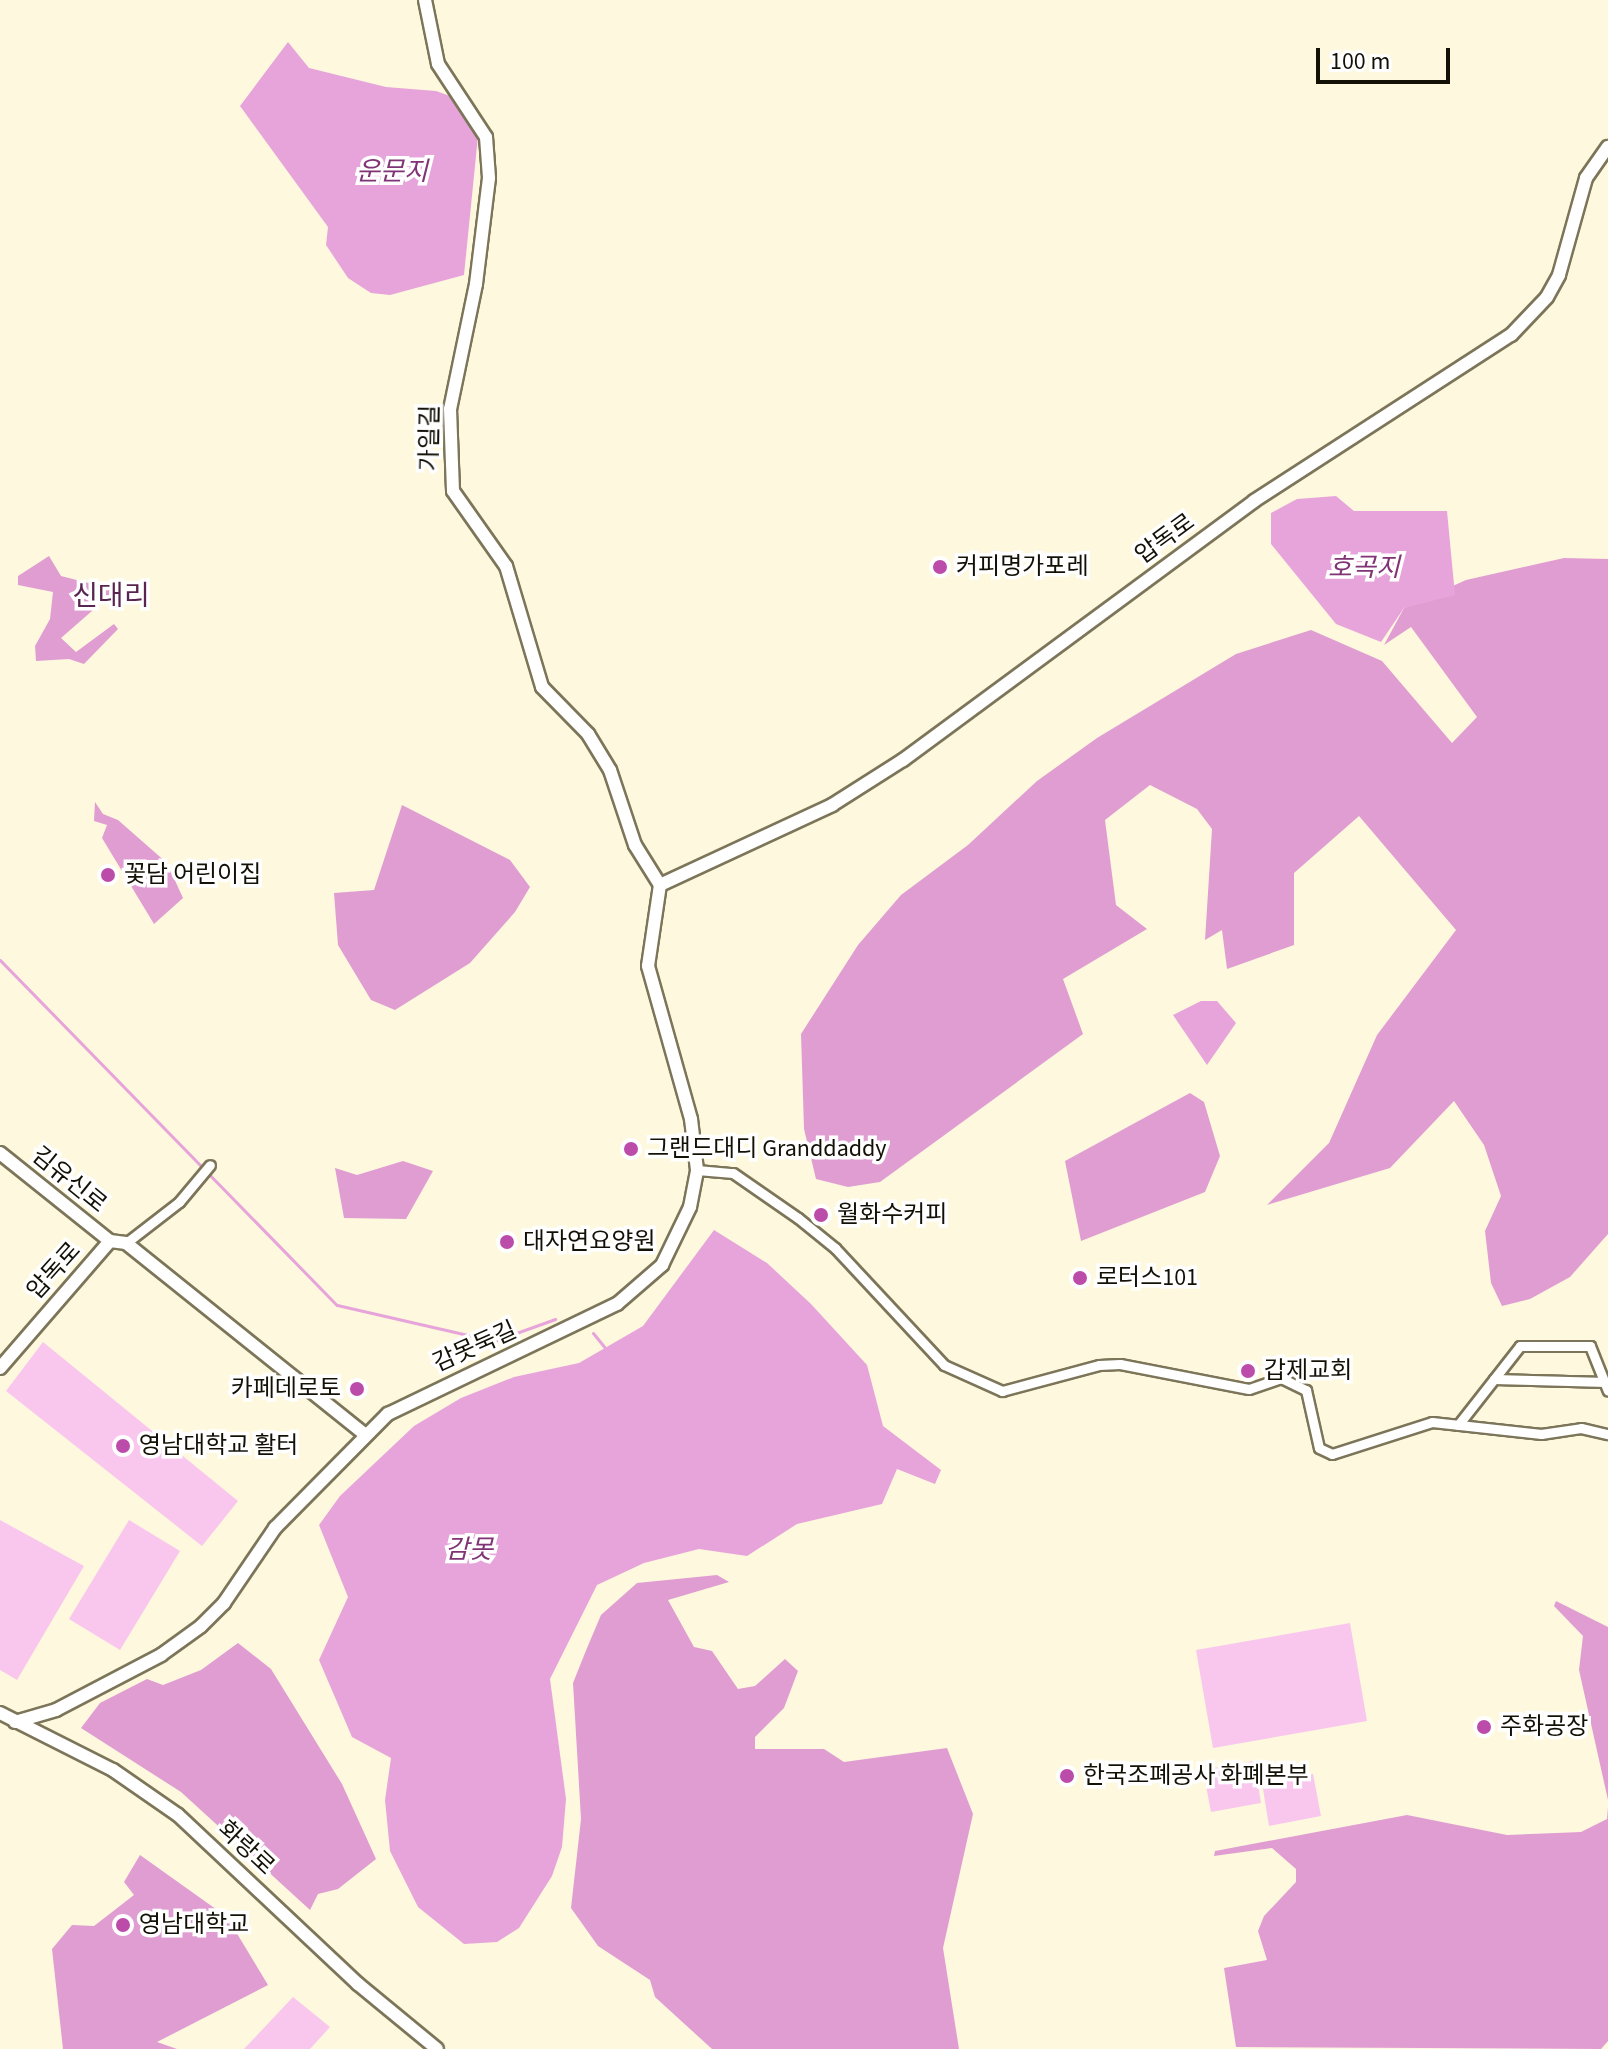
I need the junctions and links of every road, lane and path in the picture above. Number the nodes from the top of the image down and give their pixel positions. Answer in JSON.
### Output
{"nodes":[{"id":1,"x":425,"y":0,"type":"edge"},
{"id":2,"x":1608,"y":147,"type":"edge"},
{"id":3,"x":660,"y":885,"type":"junction"},
{"id":4,"x":0,"y":1153,"type":"edge"},
{"id":5,"x":210,"y":1165,"type":"dead end"},
{"id":6,"x":697,"y":1170,"type":"junction"},
{"id":7,"x":110,"y":1241,"type":"junction"},
{"id":8,"x":126,"y":1243,"type":"junction"},
{"id":9,"x":0,"y":1368,"type":"edge"},
{"id":10,"x":1494,"y":1379,"type":"junction"},
{"id":11,"x":1607,"y":1387,"type":"edge"},
{"id":12,"x":1458,"y":1425,"type":"junction"},
{"id":13,"x":363,"y":1433,"type":"junction"},
{"id":14,"x":1608,"y":1434,"type":"edge"},
{"id":15,"x":0,"y":1713,"type":"edge"},
{"id":16,"x":15,"y":1722,"type":"junction"},
{"id":17,"x":437,"y":2049,"type":"edge"}],
"edges":[{"from":1,"to":3,"type":"street","name":"가일길"},
{"from":2,"to":3,"type":"street","name":"압독로"},
{"from":3,"to":6,"type":"street","name":"감못둑길"},
{"from":4,"to":7,"type":"street","name":"김유신로"},
{"from":5,"to":8,"type":"street"},
{"from":6,"to":12,"type":"street"},
{"from":6,"to":13,"type":"street","name":"감못둑길"},
{"from":7,"to":8,"type":"street"},
{"from":7,"to":9,"type":"street","name":"압독로"},
{"from":8,"to":13,"type":"street"},
{"from":10,"to":11,"type":"street"},
{"from":10,"to":11,"type":"street"},
{"from":10,"to":12,"type":"street"},
{"from":12,"to":14,"type":"street"},
{"from":13,"to":16,"type":"street","name":"감못둑길"},
{"from":15,"to":16,"type":"street","name":"화랑로"},
{"from":16,"to":17,"type":"street","name":"화랑로"}]}
